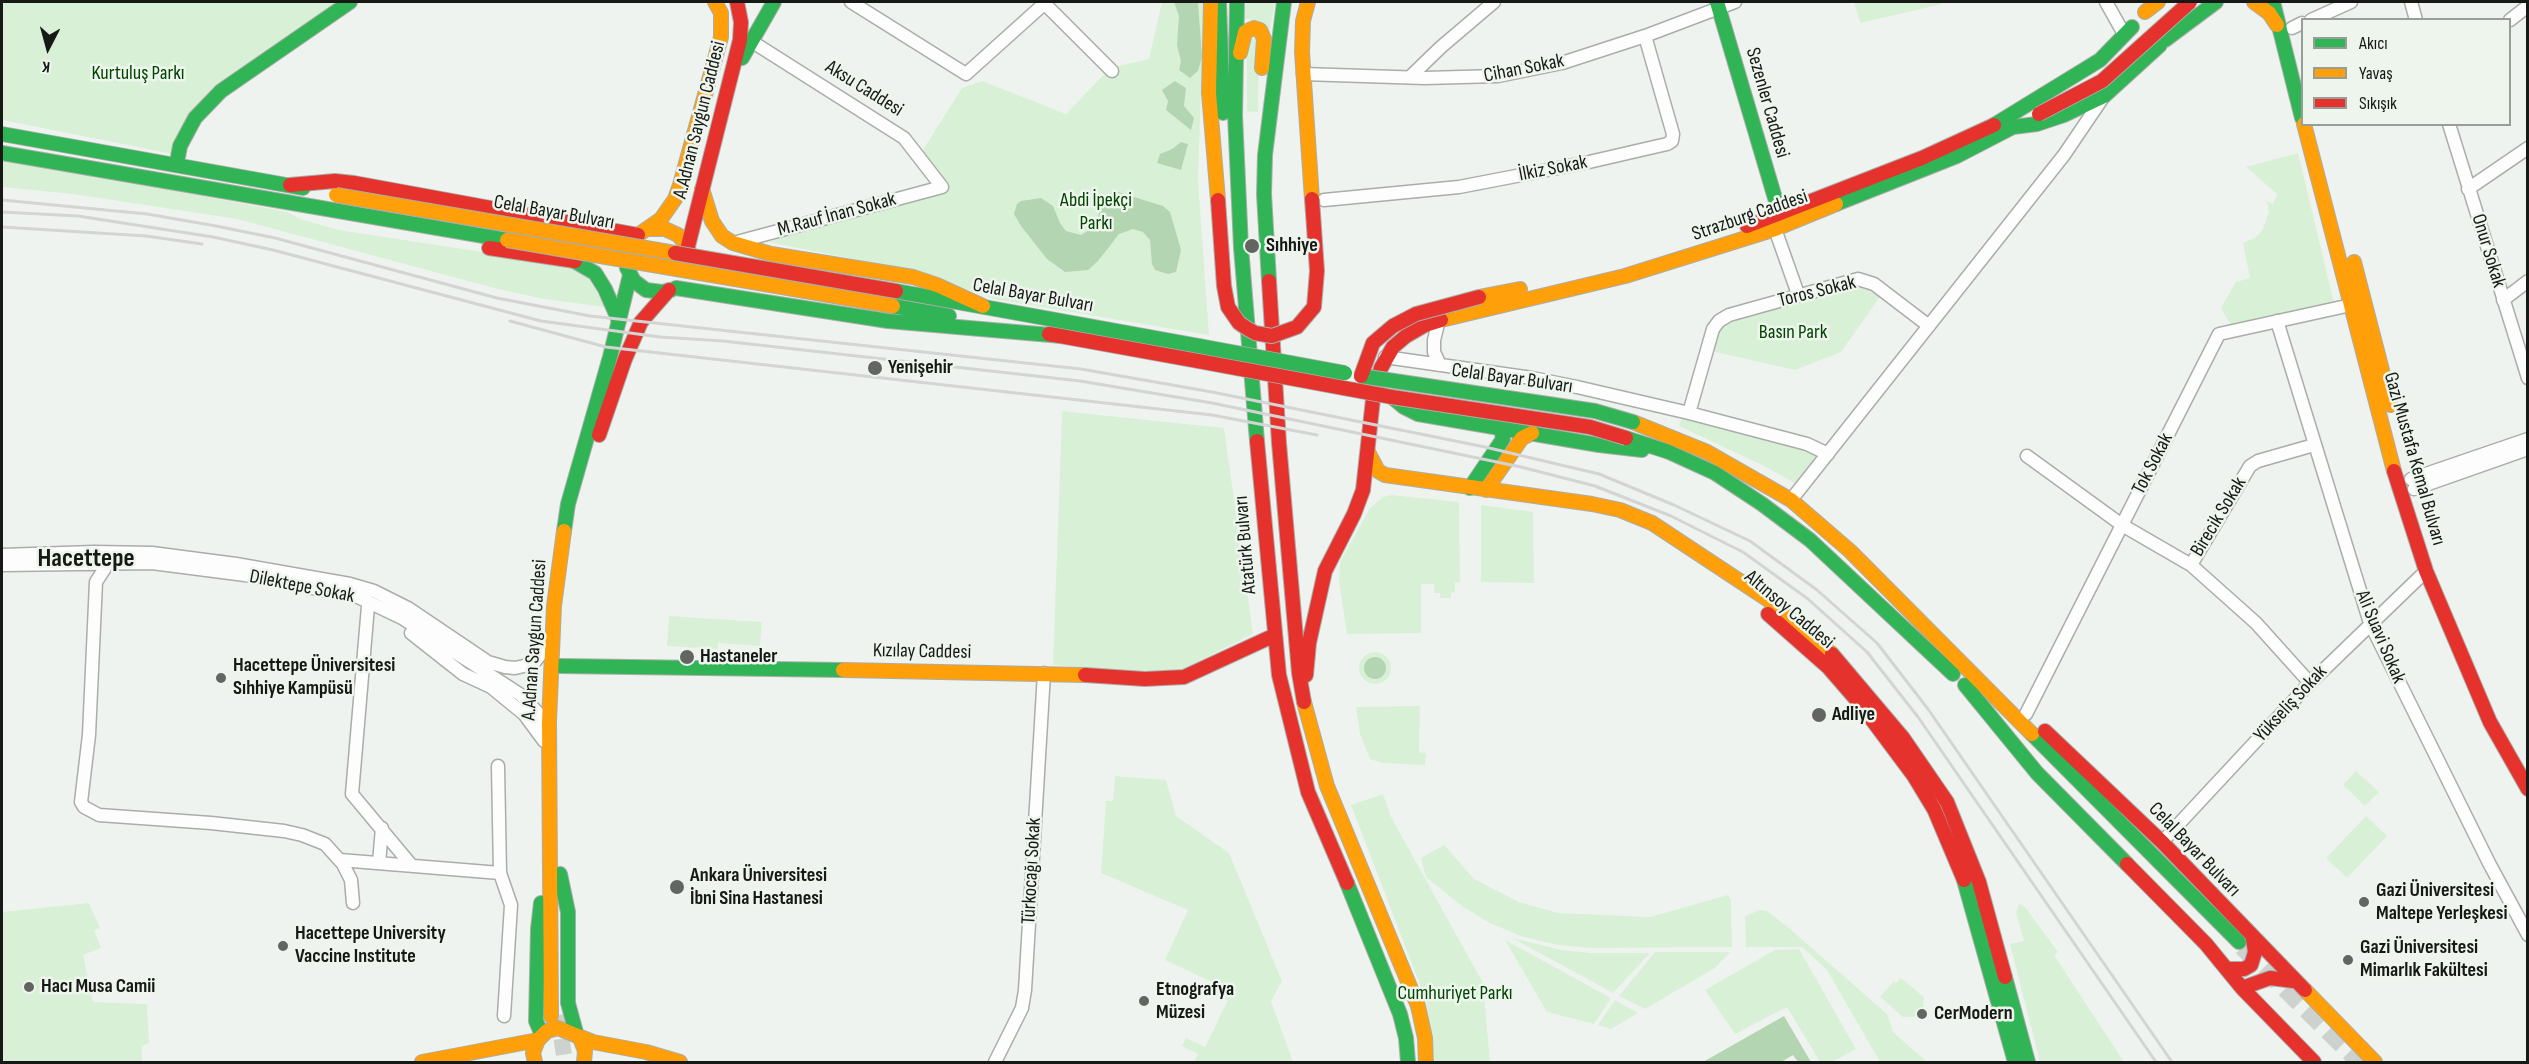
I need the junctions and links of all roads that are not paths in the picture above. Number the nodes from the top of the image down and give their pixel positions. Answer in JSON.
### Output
{"nodes":[{"id":1,"x":350,"y":2,"type":"edge"},
{"id":2,"x":733,"y":2,"type":"edge"},
{"id":3,"x":737,"y":2,"type":"edge"},
{"id":4,"x":774,"y":2,"type":"edge"},
{"id":5,"x":851,"y":2,"type":"edge"},
{"id":6,"x":1044,"y":2,"type":"edge"},
{"id":7,"x":1211,"y":2,"type":"edge"},
{"id":8,"x":1219,"y":2,"type":"edge"},
{"id":9,"x":1237,"y":2,"type":"edge"},
{"id":10,"x":1284,"y":2,"type":"edge"},
{"id":11,"x":1295,"y":2,"type":"edge"},
{"id":12,"x":1308,"y":2,"type":"edge"},
{"id":13,"x":1494,"y":2,"type":"edge"},
{"id":14,"x":1735,"y":2,"type":"edge"},
{"id":15,"x":2106,"y":2,"type":"edge"},
{"id":16,"x":2158,"y":2,"type":"edge"},
{"id":17,"x":2176,"y":2,"type":"edge"},
{"id":18,"x":2190,"y":2,"type":"edge"},
{"id":19,"x":2216,"y":2,"type":"edge"},
{"id":20,"x":2254,"y":2,"type":"edge"},
{"id":21,"x":2273,"y":2,"type":"edge"},
{"id":22,"x":2285,"y":2,"type":"edge"},
{"id":23,"x":2350,"y":2,"type":"edge"},
{"id":24,"x":2410,"y":2,"type":"edge"},
{"id":25,"x":1718,"y":4,"type":"edge"},
{"id":26,"x":2528,"y":6,"type":"edge"},
{"id":27,"x":718,"y":7,"type":"edge"},
{"id":28,"x":2145,"y":12,"type":"junction"},
{"id":29,"x":2315,"y":18,"type":"edge"},
{"id":30,"x":2415,"y":18,"type":"edge"},
{"id":31,"x":2511,"y":19,"type":"edge"},
{"id":32,"x":2292,"y":27,"type":"edge"},
{"id":33,"x":2128,"y":31,"type":"junction"},
{"id":34,"x":1279,"y":32,"type":"junction"},
{"id":35,"x":1645,"y":36,"type":"junction"},
{"id":36,"x":751,"y":41,"type":"junction"},
{"id":37,"x":2162,"y":42,"type":"junction"},
{"id":38,"x":2301,"y":65,"type":"edge"},
{"id":39,"x":1112,"y":71,"type":"dead end"},
{"id":40,"x":1304,"y":74,"type":"junction"},
{"id":41,"x":1410,"y":77,"type":"junction"},
{"id":42,"x":730,"y":80,"type":"junction"},
{"id":43,"x":1235,"y":96,"type":"junction"},
{"id":44,"x":2104,"y":96,"type":"junction"},
{"id":45,"x":2301,"y":109,"type":"edge"},
{"id":46,"x":2037,"y":110,"type":"junction"},
{"id":47,"x":2010,"y":123,"type":"junction"},
{"id":48,"x":2305,"y":126,"type":"edge"},
{"id":49,"x":2318,"y":126,"type":"edge"},
{"id":50,"x":2450,"y":126,"type":"edge"},
{"id":51,"x":2,"y":134,"type":"edge"},
{"id":52,"x":2528,"y":148,"type":"edge"},
{"id":53,"x":2,"y":153,"type":"edge"},
{"id":54,"x":1265,"y":154,"type":"junction"},
{"id":55,"x":1236,"y":155,"type":"junction"},
{"id":56,"x":178,"y":157,"type":"dead end"},
{"id":57,"x":290,"y":185,"type":"junction"},
{"id":58,"x":942,"y":187,"type":"joint"},
{"id":59,"x":702,"y":189,"type":"junction"},
{"id":60,"x":2469,"y":189,"type":"junction"},
{"id":61,"x":1318,"y":200,"type":"junction"},
{"id":62,"x":288,"y":204,"type":"junction"},
{"id":63,"x":1780,"y":215,"type":"junction"},
{"id":64,"x":1776,"y":229,"type":"junction"},
{"id":65,"x":644,"y":232,"type":"junction"},
{"id":66,"x":733,"y":243,"type":"junction"},
{"id":67,"x":688,"y":246,"type":"junction"},
{"id":68,"x":574,"y":261,"type":"junction"},
{"id":69,"x":629,"y":272,"type":"junction"},
{"id":70,"x":2528,"y":281,"type":"edge"},
{"id":71,"x":673,"y":289,"type":"junction"},
{"id":72,"x":1798,"y":294,"type":"junction"},
{"id":73,"x":2503,"y":300,"type":"junction"},
{"id":74,"x":2351,"y":305,"type":"junction"},
{"id":75,"x":982,"y":306,"type":"junction"},
{"id":76,"x":1439,"y":320,"type":"junction"},
{"id":77,"x":619,"y":321,"type":"junction"},
{"id":78,"x":2277,"y":321,"type":"junction"},
{"id":79,"x":1929,"y":326,"type":"junction"},
{"id":80,"x":1062,"y":336,"type":"junction"},
{"id":81,"x":1385,"y":357,"type":"junction"},
{"id":82,"x":1440,"y":365,"type":"junction"},
{"id":83,"x":1361,"y":376,"type":"junction"},
{"id":84,"x":2528,"y":378,"type":"edge"},
{"id":85,"x":1358,"y":391,"type":"junction"},
{"id":86,"x":1392,"y":397,"type":"junction"},
{"id":87,"x":1689,"y":413,"type":"junction"},
{"id":88,"x":1501,"y":428,"type":"junction"},
{"id":89,"x":1532,"y":433,"type":"junction"},
{"id":90,"x":2399,"y":435,"type":"dead end"},
{"id":91,"x":2528,"y":439,"type":"edge"},
{"id":92,"x":2313,"y":445,"type":"junction"},
{"id":93,"x":2528,"y":449,"type":"edge"},
{"id":94,"x":1367,"y":451,"type":"junction"},
{"id":95,"x":1669,"y":452,"type":"junction"},
{"id":96,"x":1828,"y":454,"type":"junction"},
{"id":97,"x":2027,"y":456,"type":"dead end"},
{"id":98,"x":2411,"y":479,"type":"junction"},
{"id":99,"x":1469,"y":491,"type":"junction"},
{"id":100,"x":1486,"y":494,"type":"junction"},
{"id":101,"x":1791,"y":500,"type":"junction"},
{"id":102,"x":1359,"y":501,"type":"junction"},
{"id":103,"x":2122,"y":525,"type":"junction"},
{"id":104,"x":2,"y":549,"type":"edge"},
{"id":105,"x":2,"y":555,"type":"edge"},
{"id":106,"x":2191,"y":565,"type":"junction"},
{"id":107,"x":2,"y":567,"type":"edge"},
{"id":108,"x":105,"y":568,"type":"junction"},
{"id":109,"x":2426,"y":571,"type":"junction"},
{"id":110,"x":368,"y":606,"type":"junction"},
{"id":111,"x":2370,"y":622,"type":"junction"},
{"id":112,"x":553,"y":630,"type":"junction"},
{"id":113,"x":1275,"y":635,"type":"junction"},
{"id":114,"x":1817,"y":649,"type":"junction"},
{"id":115,"x":538,"y":651,"type":"dead end"},
{"id":116,"x":560,"y":666,"type":"junction"},
{"id":117,"x":1044,"y":673,"type":"junction"},
{"id":118,"x":1969,"y":681,"type":"junction"},
{"id":119,"x":2310,"y":683,"type":"junction"},
{"id":120,"x":1305,"y":704,"type":"junction"},
{"id":121,"x":2026,"y":714,"type":"junction"},
{"id":122,"x":547,"y":741,"type":"junction"},
{"id":123,"x":498,"y":766,"type":"dead end"},
{"id":124,"x":2528,"y":766,"type":"edge"},
{"id":125,"x":2528,"y":789,"type":"edge"},
{"id":126,"x":382,"y":828,"type":"junction"},
{"id":127,"x":2162,"y":842,"type":"junction"},
{"id":128,"x":340,"y":860,"type":"junction"},
{"id":129,"x":380,"y":863,"type":"junction"},
{"id":130,"x":412,"y":866,"type":"junction"},
{"id":131,"x":500,"y":873,"type":"junction"},
{"id":132,"x":555,"y":874,"type":"junction"},
{"id":133,"x":353,"y":903,"type":"dead end"},
{"id":134,"x":2528,"y":935,"type":"edge"},
{"id":135,"x":2253,"y":939,"type":"junction"},
{"id":136,"x":2235,"y":946,"type":"tunnel mouth"},
{"id":137,"x":2228,"y":969,"type":"junction"},
{"id":138,"x":2294,"y":981,"type":"junction"},
{"id":139,"x":2242,"y":988,"type":"junction"},
{"id":140,"x":555,"y":1015,"type":"tunnel mouth"},
{"id":141,"x":504,"y":1016,"type":"dead end"},
{"id":142,"x":540,"y":1037,"type":"junction"},
{"id":143,"x":578,"y":1037,"type":"junction"},
{"id":144,"x":422,"y":1062,"type":"edge"},
{"id":145,"x":535,"y":1062,"type":"edge"},
{"id":146,"x":584,"y":1062,"type":"edge"},
{"id":147,"x":680,"y":1062,"type":"edge"},
{"id":148,"x":996,"y":1062,"type":"edge"},
{"id":149,"x":1408,"y":1062,"type":"edge"},
{"id":150,"x":1426,"y":1062,"type":"edge"},
{"id":151,"x":2015,"y":1062,"type":"edge"},
{"id":152,"x":2028,"y":1062,"type":"edge"},
{"id":153,"x":2314,"y":1062,"type":"edge"},
{"id":154,"x":2375,"y":1062,"type":"edge"}],
"edges":[{"from":1,"to":56,"type":"main road"},
{"from":2,"to":27,"type":"main road"},
{"from":3,"to":42,"type":"main road","name":"A.Adnan Saygun Caddesi"},
{"from":4,"to":36,"type":"main road"},
{"from":5,"to":6,"type":"street"},
{"from":6,"to":39,"type":"street"},
{"from":7,"to":61,"type":"main road","bridge":true},
{"from":8,"to":55,"type":"main road"},
{"from":9,"to":43,"type":"main road","name":"Atatürk Bulvarı"},
{"from":10,"to":34,"type":"main road","name":"Atatürk Bulvarı"},
{"from":11,"to":34,"type":"main road"},
{"from":12,"to":40,"type":"main road"},
{"from":13,"to":41,"type":"street"},
{"from":14,"to":25,"type":"street","name":"Cihan Sokak"},
{"from":15,"to":33,"type":"street"},
{"from":16,"to":28,"type":"main road"},
{"from":17,"to":46,"type":"main road"},
{"from":18,"to":46,"type":"main road","bridge":true},
{"from":19,"to":37,"type":"main road","name":"Strazburg Caddesi"},
{"from":20,"to":32,"type":"main road"},
{"from":21,"to":32,"type":"main road"},
{"from":22,"to":32,"type":"main road"},
{"from":23,"to":29,"type":"street"},
{"from":24,"to":30,"type":"street"},
{"from":25,"to":35,"type":"street","name":"Cihan Sokak"},
{"from":25,"to":63,"type":"main road","name":"Sezenler Caddesi"},
{"from":26,"to":31,"type":"street"},
{"from":27,"to":65,"type":"main road","name":"A.Adnan Saygun Caddesi"},
{"from":28,"to":33,"type":"main road"},
{"from":28,"to":37,"type":"main road"},
{"from":32,"to":38,"type":"main road"},
{"from":32,"to":45,"type":"main road"},
{"from":33,"to":37,"type":"main road"},
{"from":33,"to":47,"type":"main road","name":"Strazburg Caddesi"},
{"from":34,"to":54,"type":"main road","name":"Atatürk Bulvarı"},
{"from":35,"to":41,"type":"street","name":"Cihan Sokak"},
{"from":35,"to":61,"type":"street","name":"İlkiz Sokak"},
{"from":36,"to":42,"type":"main road"},
{"from":36,"to":58,"type":"street","name":"Aksu Caddesi"},
{"from":37,"to":44,"type":"main road","name":"Strazburg Caddesi"},
{"from":40,"to":41,"type":"street","name":"Cihan Sokak"},
{"from":40,"to":61,"type":"main road"},
{"from":42,"to":59,"type":"main road","name":"A.Adnan Saygun Caddesi"},
{"from":43,"to":54,"type":"main road"},
{"from":43,"to":55,"type":"main road","name":"Atatürk Bulvarı"},
{"from":44,"to":47,"type":"main road","name":"Strazburg Caddesi"},
{"from":44,"to":79,"type":"street"},
{"from":46,"to":47,"type":"main road"},
{"from":47,"to":63,"type":"main road","name":"Strazburg Caddesi"},
{"from":47,"to":64,"type":"main road","name":"Strazburg Caddesi"},
{"from":48,"to":74,"type":"main road","name":"Gazi Mustafa Kemal Bulvarı"},
{"from":49,"to":90,"type":"main road","name":"Gazi Mustafa Kemal Bulvarı"},
{"from":50,"to":60,"type":"street","name":"Onur Sokak"},
{"from":51,"to":57,"type":"main road","name":"Celal Bayar Bulvarı"},
{"from":52,"to":60,"type":"street"},
{"from":53,"to":62,"type":"main road","name":"Celal Bayar Bulvarı"},
{"from":54,"to":120,"type":"main road","name":"Atatürk Bulvarı"},
{"from":55,"to":113,"type":"main road","name":"Atatürk Bulvarı"},
{"from":57,"to":65,"type":"main road"},
{"from":57,"to":75,"type":"main road","name":"Celal Bayar Bulvarı","bridge":true},
{"from":58,"to":66,"type":"street","name":"M.Rauf İnan Sokak"},
{"from":59,"to":66,"type":"main road"},
{"from":59,"to":67,"type":"main road","name":"A.Adnan Saygun Caddesi"},
{"from":60,"to":73,"type":"street","name":"Onur Sokak"},
{"from":62,"to":68,"type":"main road"},
{"from":62,"to":80,"type":"main road","name":"Celal Bayar Bulvarı","bridge":true},
{"from":63,"to":83,"type":"main road","name":"Strazburg Caddesi","bridge":true},
{"from":64,"to":72,"type":"street"},
{"from":64,"to":76,"type":"main road","name":"Strazburg Caddesi"},
{"from":65,"to":67,"type":"main road"},
{"from":65,"to":69,"type":"main road","name":"A.Adnan Saygun Caddesi"},
{"from":66,"to":75,"type":"main road"},
{"from":67,"to":71,"type":"main road","name":"A.Adnan Saygun Caddesi"},
{"from":68,"to":69,"type":"main road"},
{"from":68,"to":77,"type":"main road"},
{"from":69,"to":71,"type":"main road"},
{"from":69,"to":77,"type":"main road","name":"A.Adnan Saygun Caddesi"},
{"from":70,"to":73,"type":"street"},
{"from":71,"to":80,"type":"main road"},
{"from":71,"to":116,"type":"main road","name":"A.Adnan Saygun Caddesi"},
{"from":72,"to":79,"type":"street","name":"Toros Sokak"},
{"from":72,"to":87,"type":"street","name":"Toros Sokak"},
{"from":73,"to":84,"type":"street","name":"Onur Sokak"},
{"from":74,"to":78,"type":"street","name":"Tok Sokak"},
{"from":74,"to":109,"type":"main road","name":"Gazi Mustafa Kemal Bulvarı"},
{"from":75,"to":83,"type":"main road","name":"Celal Bayar Bulvarı","bridge":true},
{"from":76,"to":81,"type":"main road","name":"Strazburg Caddesi"},
{"from":76,"to":82,"type":"street"},
{"from":77,"to":112,"type":"main road","name":"A.Adnan Saygun Caddesi"},
{"from":78,"to":92,"type":"street","name":"Ali Suavi Sokak"},
{"from":78,"to":103,"type":"street","name":"Tok Sokak"},
{"from":79,"to":96,"type":"street"},
{"from":80,"to":85,"type":"main road","name":"Celal Bayar Bulvarı","bridge":true},
{"from":81,"to":82,"type":"street"},
{"from":81,"to":94,"type":"main road","name":"Strazburg Caddesi"},
{"from":82,"to":87,"type":"street"},
{"from":83,"to":85,"type":"main road","name":"Strazburg Caddesi","bridge":true},
{"from":83,"to":101,"type":"main road","name":"Celal Bayar Bulvarı","bridge":true},
{"from":85,"to":86,"type":"main road","name":"Celal Bayar Bulvarı","bridge":true},
{"from":86,"to":88,"type":"main road"},
{"from":86,"to":95,"type":"main road","name":"Celal Bayar Bulvarı","bridge":true},
{"from":87,"to":96,"type":"street"},
{"from":88,"to":89,"type":"main road"},
{"from":88,"to":99,"type":"main road"},
{"from":89,"to":95,"type":"main road"},
{"from":89,"to":100,"type":"main road"},
{"from":91,"to":98,"type":"street"},
{"from":92,"to":106,"type":"street","name":"Birecik Sokak"},
{"from":92,"to":111,"type":"street","name":"Ali Suavi Sokak"},
{"from":93,"to":98,"type":"street"},
{"from":94,"to":99,"type":"main road","name":"Altınsoy Caddesi"},
{"from":94,"to":102,"type":"main road"},
{"from":95,"to":118,"type":"main road","name":"Celal Bayar Bulvarı"},
{"from":96,"to":101,"type":"street"},
{"from":97,"to":103,"type":"street"},
{"from":98,"to":124,"type":"main road","name":"Gazi Mustafa Kemal Bulvarı"},
{"from":99,"to":100,"type":"main road","name":"Altınsoy Caddesi"},
{"from":99,"to":102,"type":"main road","name":"Altınsoy Caddesi"},
{"from":100,"to":114,"type":"main road","name":"Altınsoy Caddesi"},
{"from":101,"to":118,"type":"main road","name":"Celal Bayar Bulvarı"},
{"from":102,"to":120,"type":"main road","name":"Atatürk Bulvarı"},
{"from":103,"to":106,"type":"street"},
{"from":103,"to":121,"type":"street","name":"Tok Sokak"},
{"from":104,"to":115,"type":"street"},
{"from":105,"to":112,"type":"street","name":"Dilektepe Sokak"},
{"from":106,"to":119,"type":"street"},
{"from":107,"to":108,"type":"street"},
{"from":107,"to":122,"type":"street","name":"Dilektepe Sokak"},
{"from":108,"to":110,"type":"street"},
{"from":108,"to":128,"type":"street"},
{"from":109,"to":111,"type":"street","name":"Yükseliş Sokak"},
{"from":109,"to":125,"type":"main road","name":"Gazi Mustafa Kemal Bulvarı"},
{"from":110,"to":122,"type":"street"},
{"from":110,"to":126,"type":"street"},
{"from":111,"to":119,"type":"street","name":"Yükseliş Sokak"},
{"from":111,"to":134,"type":"street","name":"Ali Suavi Sokak"},
{"from":112,"to":122,"type":"main road","name":"A.Adnan Saygun Caddesi"},
{"from":113,"to":117,"type":"main road","name":"Kızılay Caddesi"},
{"from":113,"to":149,"type":"main road","name":"Atatürk Bulvarı"},
{"from":114,"to":151,"type":"main road","name":"Altınsoy Caddesi"},
{"from":114,"to":152,"type":"main road","name":"Altınsoy Caddesi"},
{"from":116,"to":117,"type":"main road","name":"Kızılay Caddesi"},
{"from":116,"to":132,"type":"main road","name":"A.Adnan Saygun Caddesi"},
{"from":117,"to":148,"type":"street","name":"Türkocağı Sokak"},
{"from":118,"to":121,"type":"main road","name":"Celal Bayar Bulvarı"},
{"from":118,"to":136,"type":"main road","name":"Celal Bayar Bulvarı"},
{"from":118,"to":137,"type":"main road","name":"Celal Bayar Bulvarı"},
{"from":119,"to":127,"type":"street","name":"Yükseliş Sokak"},
{"from":120,"to":150,"type":"main road","name":"Atatürk Bulvarı"},
{"from":121,"to":127,"type":"main road","name":"Celal Bayar Bulvarı"},
{"from":122,"to":132,"type":"main road","name":"A.Adnan Saygun Caddesi"},
{"from":123,"to":131,"type":"street"},
{"from":126,"to":129,"type":"street"},
{"from":126,"to":130,"type":"street"},
{"from":127,"to":135,"type":"main road","name":"Celal Bayar Bulvarı"},
{"from":128,"to":129,"type":"street"},
{"from":128,"to":133,"type":"street"},
{"from":129,"to":130,"type":"street"},
{"from":130,"to":131,"type":"street"},
{"from":131,"to":141,"type":"street"},
{"from":132,"to":140,"type":"main road","name":"A.Adnan Saygun Caddesi"},
{"from":132,"to":142,"type":"main road"},
{"from":132,"to":143,"type":"main road"},
{"from":135,"to":137,"type":"main road"},
{"from":135,"to":138,"type":"main road","name":"Celal Bayar Bulvarı"},
{"from":137,"to":139,"type":"main road","name":"Celal Bayar Bulvarı"},
{"from":138,"to":139,"type":"main road"},
{"from":138,"to":154,"type":"main road","name":"Celal Bayar Bulvarı"},
{"from":139,"to":153,"type":"main road","name":"Celal Bayar Bulvarı"},
{"from":142,"to":143,"type":"main road"},
{"from":142,"to":144,"type":"main road"},
{"from":142,"to":145,"type":"main road"},
{"from":143,"to":146,"type":"main road"},
{"from":143,"to":147,"type":"main road"}]}
